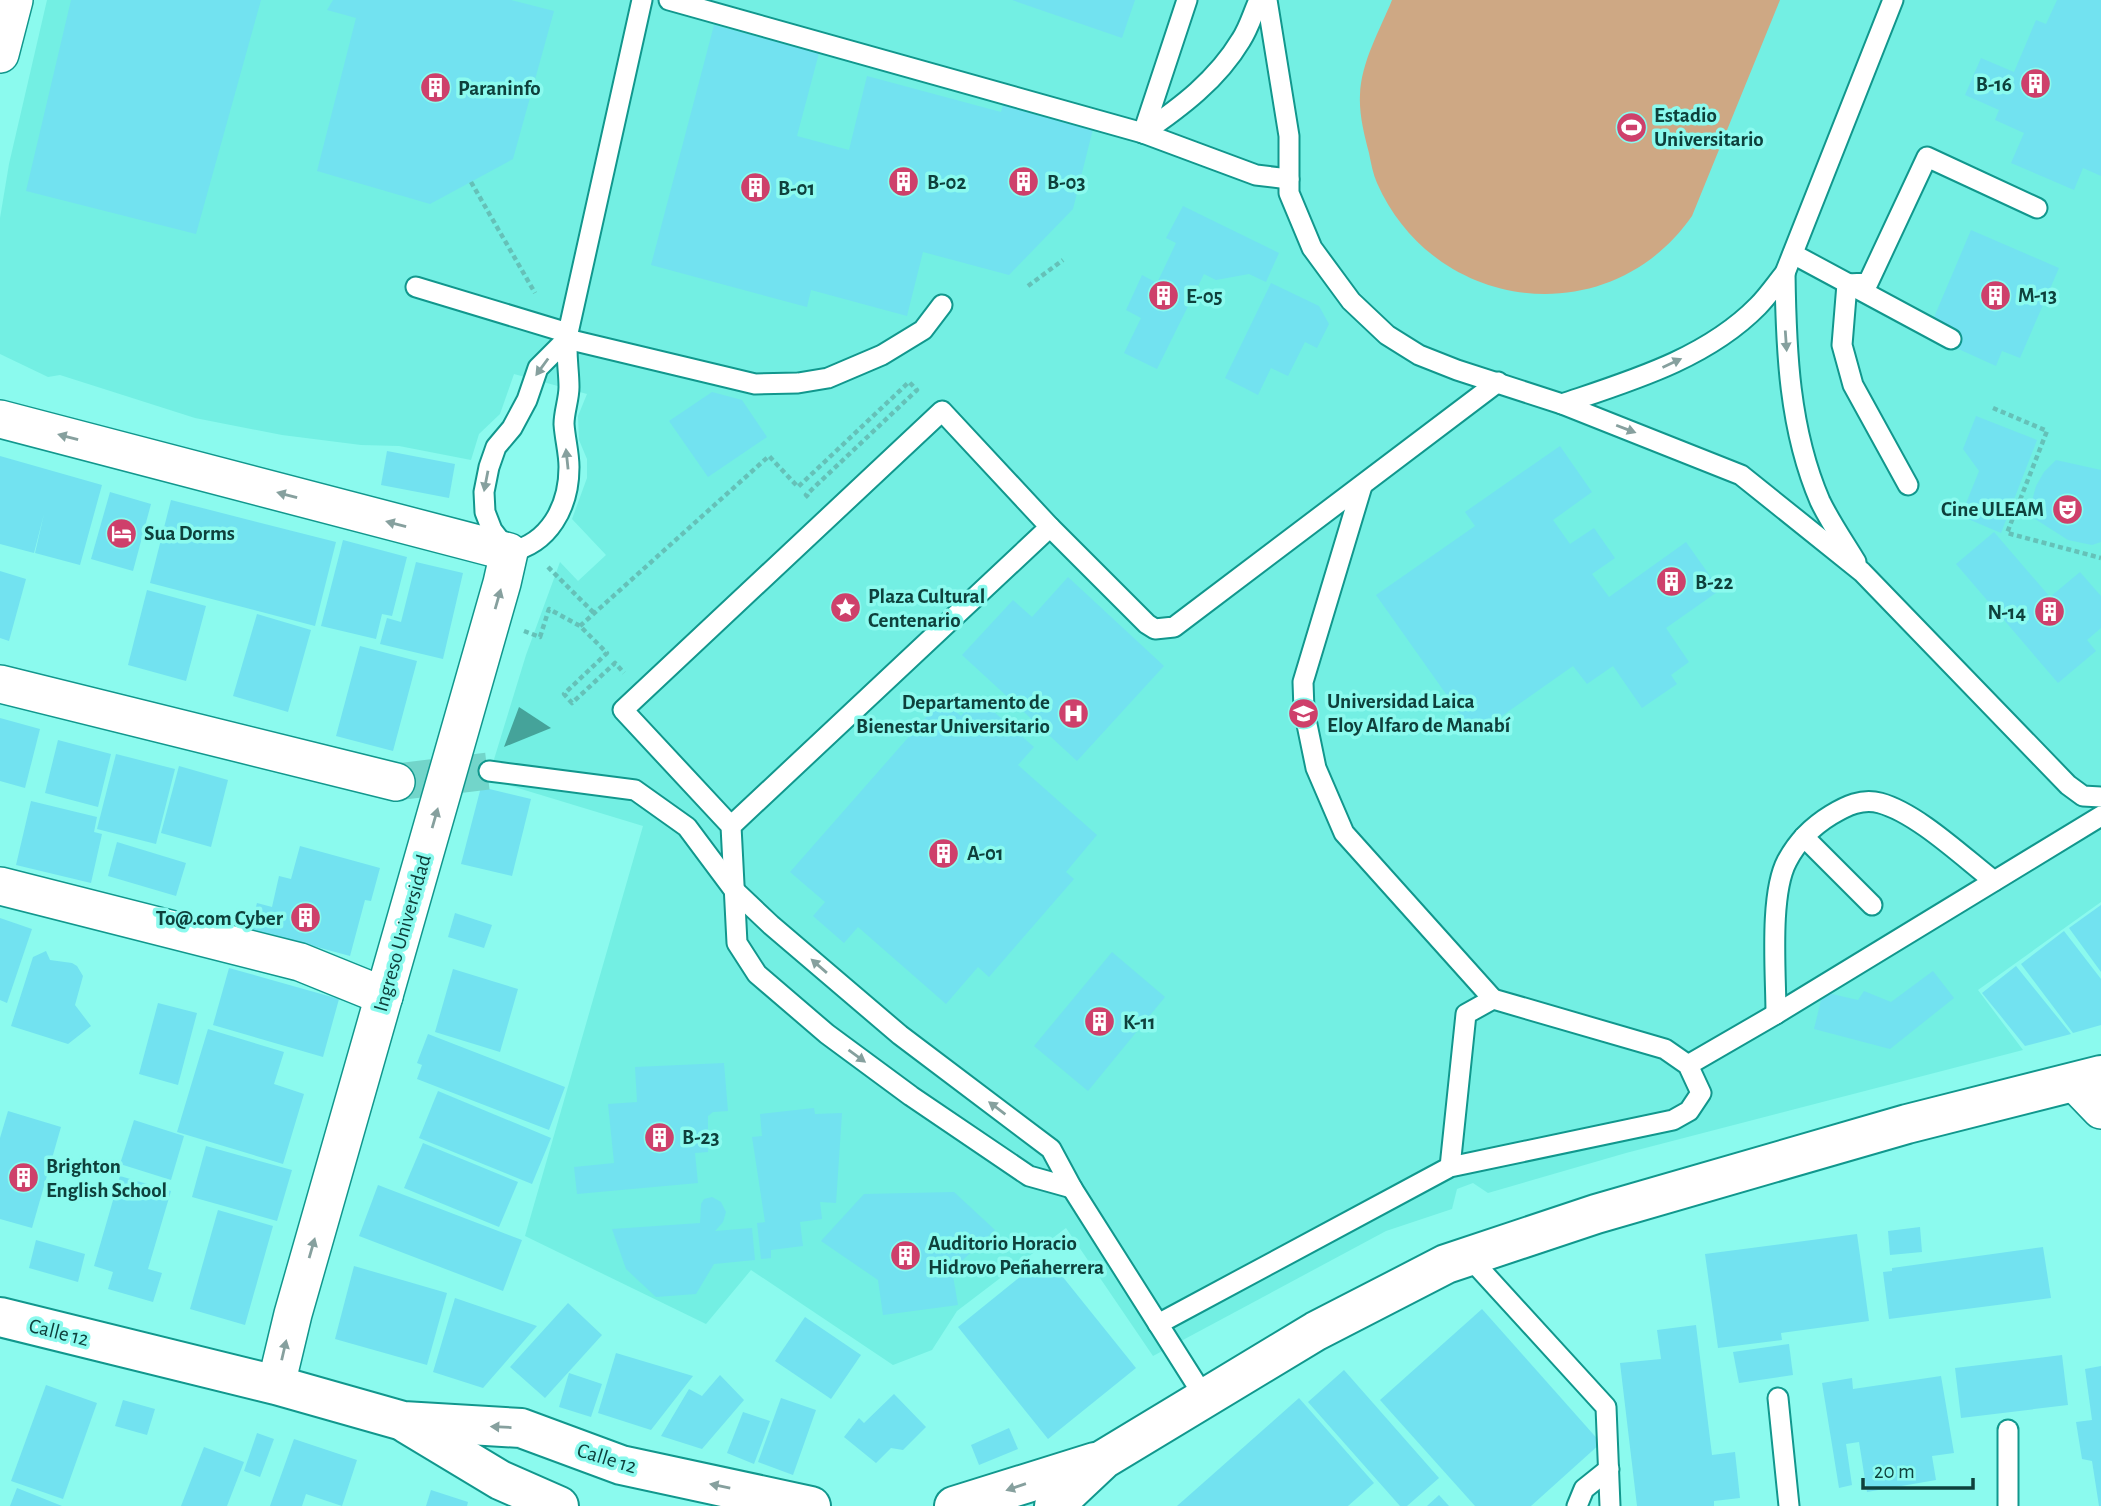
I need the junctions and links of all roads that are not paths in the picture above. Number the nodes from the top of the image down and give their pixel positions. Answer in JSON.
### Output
{"nodes":[{"id":1,"x":13,"y":0,"type":"edge"},
{"id":2,"x":642,"y":0,"type":"edge"},
{"id":3,"x":669,"y":0,"type":"edge"},
{"id":4,"x":1186,"y":0,"type":"edge"},
{"id":5,"x":1259,"y":0,"type":"edge"},
{"id":6,"x":1267,"y":0,"type":"edge"},
{"id":7,"x":1893,"y":0,"type":"edge"},
{"id":8,"x":0,"y":54,"type":"edge"},
{"id":9,"x":1143,"y":133,"type":"junction"},
{"id":10,"x":1289,"y":179,"type":"junction"},
{"id":11,"x":2037,"y":208,"type":"dead end"},
{"id":12,"x":1793,"y":254,"type":"junction"},
{"id":13,"x":1785,"y":273,"type":"junction"},
{"id":14,"x":1847,"y":284,"type":"junction"},
{"id":15,"x":416,"y":287,"type":"dead end"},
{"id":16,"x":942,"y":305,"type":"dead end"},
{"id":17,"x":567,"y":336,"type":"junction"},
{"id":18,"x":1951,"y":339,"type":"dead end"},
{"id":19,"x":1498,"y":382,"type":"junction"},
{"id":20,"x":1562,"y":404,"type":"junction"},
{"id":21,"x":0,"y":419,"type":"edge"},
{"id":22,"x":1908,"y":485,"type":"dead end"},
{"id":23,"x":1362,"y":486,"type":"junction"},
{"id":24,"x":1050,"y":527,"type":"junction"},
{"id":25,"x":509,"y":552,"type":"junction"},
{"id":26,"x":1861,"y":572,"type":"junction"},
{"id":27,"x":0,"y":684,"type":"edge"},
{"id":28,"x":489,"y":771,"type":"tunnel mouth"},
{"id":29,"x":396,"y":782,"type":"tunnel mouth"},
{"id":30,"x":2101,"y":797,"type":"edge"},
{"id":31,"x":2101,"y":816,"type":"edge"},
{"id":32,"x":731,"y":826,"type":"junction"},
{"id":33,"x":1804,"y":837,"type":"junction"},
{"id":34,"x":1994,"y":881,"type":"junction"},
{"id":35,"x":0,"y":887,"type":"edge"},
{"id":36,"x":734,"y":890,"type":"junction"},
{"id":37,"x":1872,"y":905,"type":"dead end"},
{"id":38,"x":384,"y":996,"type":"junction"},
{"id":39,"x":1493,"y":999,"type":"junction"},
{"id":40,"x":1776,"y":1014,"type":"junction"},
{"id":41,"x":1688,"y":1065,"type":"junction"},
{"id":42,"x":2088,"y":1078,"type":"edge"},
{"id":43,"x":2101,"y":1110,"type":"edge"},
{"id":44,"x":1450,"y":1167,"type":"junction"},
{"id":45,"x":1072,"y":1188,"type":"junction"},
{"id":46,"x":1468,"y":1256,"type":"junction"},
{"id":47,"x":0,"y":1317,"type":"edge"},
{"id":48,"x":1158,"y":1324,"type":"junction"},
{"id":49,"x":276,"y":1385,"type":"junction"},
{"id":50,"x":1205,"y":1398,"type":"junction"},
{"id":51,"x":1778,"y":1398,"type":"dead end"},
{"id":52,"x":403,"y":1422,"type":"junction"},
{"id":53,"x":2008,"y":1430,"type":"dead end"},
{"id":54,"x":1104,"y":1459,"type":"junction"},
{"id":55,"x":1609,"y":1469,"type":"junction"},
{"id":56,"x":559,"y":1506,"type":"edge"},
{"id":57,"x":811,"y":1506,"type":"edge"},
{"id":58,"x":954,"y":1506,"type":"edge"},
{"id":59,"x":1054,"y":1506,"type":"edge"},
{"id":60,"x":1577,"y":1506,"type":"edge"},
{"id":61,"x":1611,"y":1506,"type":"edge"},
{"id":62,"x":1789,"y":1506,"type":"edge"},
{"id":63,"x":2008,"y":1506,"type":"edge"}],
"edges":[{"from":1,"to":8,"type":"street"},
{"from":2,"to":17,"type":"lane"},
{"from":3,"to":9,"type":"lane"},
{"from":4,"to":9,"type":"lane"},
{"from":5,"to":9,"type":"lane"},
{"from":6,"to":10,"type":"lane"},
{"from":7,"to":12,"type":"lane"},
{"from":9,"to":10,"type":"lane"},
{"from":10,"to":19,"type":"lane"},
{"from":11,"to":14,"type":"lane"},
{"from":12,"to":13,"type":"lane"},
{"from":12,"to":14,"type":"lane"},
{"from":20,"to":13,"type":"lane","one_way":true},
{"from":13,"to":26,"type":"lane","one_way":true},
{"from":14,"to":18,"type":"lane"},
{"from":14,"to":22,"type":"lane"},
{"from":15,"to":17,"type":"lane"},
{"from":16,"to":17,"type":"lane"},
{"from":25,"to":17,"type":"lane","one_way":true},
{"from":17,"to":25,"type":"lane","one_way":true},
{"from":19,"to":20,"type":"lane"},
{"from":19,"to":23,"type":"lane"},
{"from":20,"to":26,"type":"lane","one_way":true},
{"from":25,"to":21,"type":"street","one_way":true},
{"from":23,"to":24,"type":"lane"},
{"from":23,"to":39,"type":"lane"},
{"from":24,"to":32,"type":"lane"},
{"from":24,"to":32,"type":"lane"},
{"from":38,"to":25,"type":"street","name":"Ingreso Universidad","one_way":true},
{"from":26,"to":30,"type":"lane"},
{"from":27,"to":29,"type":"street"},
{"from":28,"to":36,"type":"lane"},
{"from":31,"to":34,"type":"lane"},
{"from":32,"to":36,"type":"lane"},
{"from":33,"to":34,"type":"lane"},
{"from":33,"to":37,"type":"lane"},
{"from":33,"to":40,"type":"lane"},
{"from":34,"to":40,"type":"lane"},
{"from":35,"to":38,"type":"street"},
{"from":45,"to":36,"type":"lane","one_way":true},
{"from":36,"to":45,"type":"lane","one_way":true},
{"from":49,"to":38,"type":"street","name":"Ingreso Universidad","one_way":true},
{"from":39,"to":41,"type":"lane"},
{"from":39,"to":44,"type":"lane"},
{"from":40,"to":41,"type":"lane"},
{"from":41,"to":44,"type":"lane"},
{"from":42,"to":43,"type":"street"},
{"from":42,"to":46,"type":"main road"},
{"from":44,"to":48,"type":"lane"},
{"from":45,"to":48,"type":"lane"},
{"from":46,"to":50,"type":"main road"},
{"from":46,"to":55,"type":"lane"},
{"from":47,"to":49,"type":"main road","name":"Calle 12"},
{"from":48,"to":50,"type":"lane"},
{"from":49,"to":52,"type":"main road","name":"Calle 12"},
{"from":50,"to":54,"type":"main road"},
{"from":51,"to":62,"type":"lane"},
{"from":52,"to":56,"type":"main road","name":"Calle 12"},
{"from":57,"to":52,"type":"main road","name":"Calle 12","one_way":true},
{"from":53,"to":63,"type":"lane"},
{"from":54,"to":58,"type":"main road","one_way":true},
{"from":54,"to":59,"type":"main road"},
{"from":55,"to":60,"type":"lane"},
{"from":55,"to":61,"type":"lane"}]}
